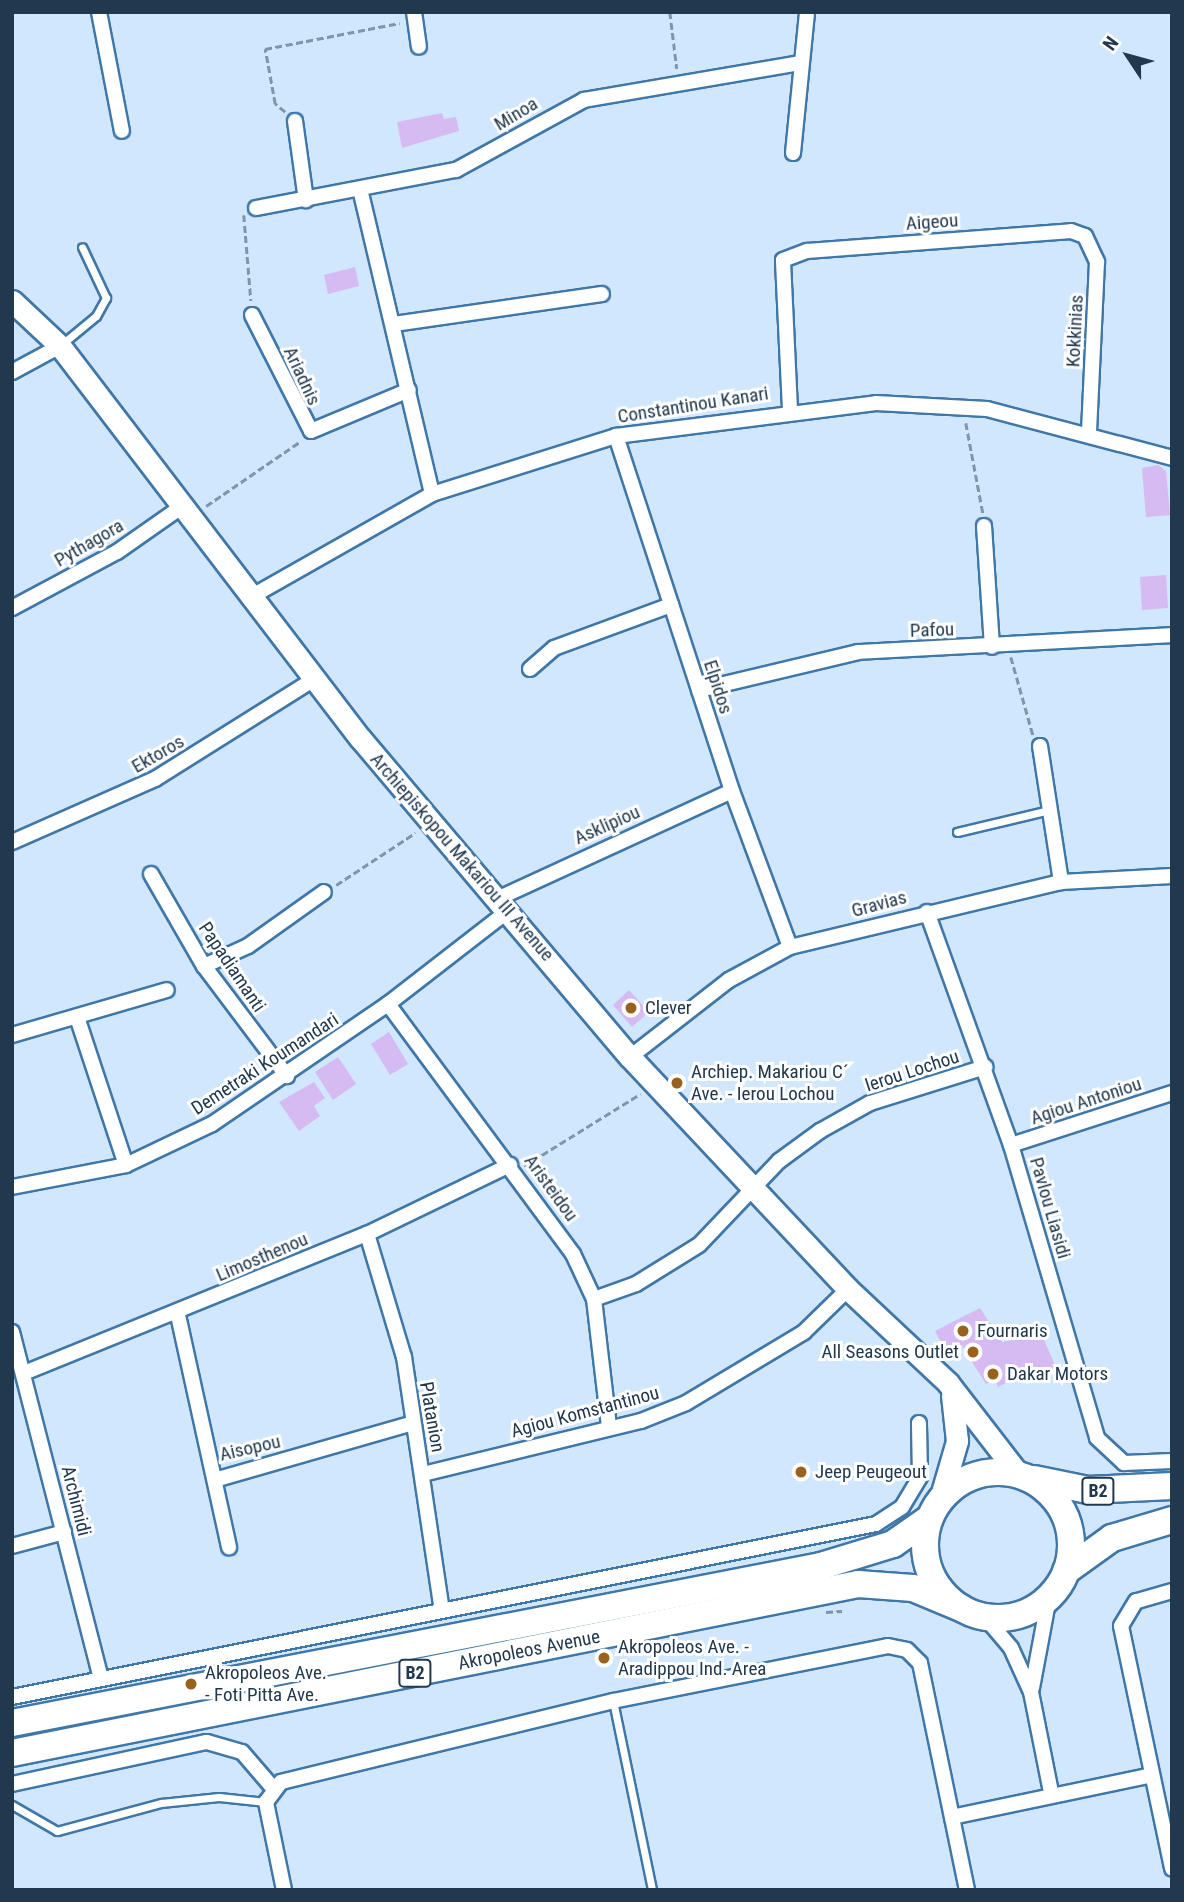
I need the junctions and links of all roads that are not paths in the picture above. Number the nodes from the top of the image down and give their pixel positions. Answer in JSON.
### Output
{"nodes":[{"id":1,"x":99,"y":12,"type":"edge"},
{"id":2,"x":807,"y":12,"type":"edge"},
{"id":3,"x":414,"y":16,"type":"edge"},
{"id":4,"x":419,"y":47,"type":"dead end"},
{"id":5,"x":800,"y":63,"type":"junction"},
{"id":6,"x":295,"y":121,"type":"road end"},
{"id":7,"x":122,"y":131,"type":"dead end"},
{"id":8,"x":793,"y":153,"type":"dead end"},
{"id":9,"x":359,"y":189,"type":"junction"},
{"id":10,"x":306,"y":200,"type":"junction"},
{"id":11,"x":256,"y":208,"type":"road end"},
{"id":12,"x":1085,"y":236,"type":"joint"},
{"id":13,"x":82,"y":247,"type":"dead end"},
{"id":14,"x":602,"y":294,"type":"dead end"},
{"id":15,"x":12,"y":301,"type":"edge"},
{"id":16,"x":252,"y":315,"type":"road end"},
{"id":17,"x":394,"y":324,"type":"junction"},
{"id":18,"x":60,"y":346,"type":"junction"},
{"id":19,"x":12,"y":372,"type":"edge"},
{"id":20,"x":409,"y":390,"type":"junction"},
{"id":21,"x":790,"y":410,"type":"junction"},
{"id":22,"x":1089,"y":432,"type":"junction"},
{"id":23,"x":616,"y":436,"type":"junction"},
{"id":24,"x":1172,"y":458,"type":"edge"},
{"id":25,"x":432,"y":494,"type":"junction"},
{"id":26,"x":185,"y":512,"type":"junction"},
{"id":27,"x":984,"y":526,"type":"road end"},
{"id":28,"x":249,"y":598,"type":"junction"},
{"id":29,"x":671,"y":606,"type":"junction"},
{"id":30,"x":12,"y":608,"type":"edge"},
{"id":31,"x":1172,"y":635,"type":"edge"},
{"id":32,"x":992,"y":647,"type":"junction"},
{"id":33,"x":530,"y":669,"type":"dead end"},
{"id":34,"x":313,"y":680,"type":"junction"},
{"id":35,"x":699,"y":690,"type":"junction"},
{"id":36,"x":1040,"y":746,"type":"road end"},
{"id":37,"x":732,"y":791,"type":"junction"},
{"id":38,"x":1049,"y":810,"type":"junction"},
{"id":39,"x":957,"y":832,"type":"dead end"},
{"id":40,"x":12,"y":842,"type":"edge"},
{"id":41,"x":151,"y":874,"type":"dead end"},
{"id":42,"x":1172,"y":876,"type":"edge"},
{"id":43,"x":1061,"y":882,"type":"junction"},
{"id":44,"x":324,"y":892,"type":"road end"},
{"id":45,"x":504,"y":904,"type":"junction"},
{"id":46,"x":927,"y":912,"type":"junction"},
{"id":47,"x":790,"y":947,"type":"junction"},
{"id":48,"x":204,"y":966,"type":"junction"},
{"id":49,"x":167,"y":990,"type":"dead end"},
{"id":50,"x":388,"y":1004,"type":"junction"},
{"id":51,"x":77,"y":1017,"type":"junction"},
{"id":52,"x":12,"y":1035,"type":"edge"},
{"id":53,"x":630,"y":1058,"type":"junction"},
{"id":54,"x":985,"y":1067,"type":"junction"},
{"id":55,"x":287,"y":1076,"type":"junction"},
{"id":56,"x":1172,"y":1093,"type":"edge"},
{"id":57,"x":1011,"y":1145,"type":"junction"},
{"id":58,"x":126,"y":1165,"type":"junction"},
{"id":59,"x":513,"y":1168,"type":"junction"},
{"id":60,"x":12,"y":1187,"type":"edge"},
{"id":61,"x":752,"y":1191,"type":"junction"},
{"id":62,"x":367,"y":1234,"type":"junction"},
{"id":63,"x":848,"y":1289,"type":"junction"},
{"id":64,"x":594,"y":1299,"type":"junction"},
{"id":65,"x":178,"y":1315,"type":"junction"},
{"id":66,"x":12,"y":1332,"type":"edge"},
{"id":67,"x":24,"y":1373,"type":"junction"},
{"id":68,"x":948,"y":1383,"type":"junction"},
{"id":69,"x":919,"y":1423,"type":"dead end"},
{"id":70,"x":410,"y":1424,"type":"junction"},
{"id":71,"x":609,"y":1427,"type":"junction"},
{"id":72,"x":1172,"y":1461,"type":"edge"},
{"id":73,"x":423,"y":1474,"type":"junction"},
{"id":74,"x":1022,"y":1476,"type":"junction"},
{"id":75,"x":218,"y":1479,"type":"junction"},
{"id":76,"x":1172,"y":1486,"type":"edge"},
{"id":77,"x":935,"y":1511,"type":"junction"},
{"id":78,"x":1172,"y":1520,"type":"edge"},
{"id":79,"x":64,"y":1532,"type":"junction"},
{"id":80,"x":12,"y":1546,"type":"edge"},
{"id":81,"x":229,"y":1547,"type":"dead end"},
{"id":82,"x":1066,"y":1571,"type":"junction"},
{"id":83,"x":1172,"y":1591,"type":"edge"},
{"id":84,"x":1049,"y":1597,"type":"junction"},
{"id":85,"x":442,"y":1610,"type":"junction"},
{"id":86,"x":972,"y":1612,"type":"junction"},
{"id":87,"x":101,"y":1679,"type":"junction"},
{"id":88,"x":1031,"y":1692,"type":"junction"},
{"id":89,"x":12,"y":1697,"type":"edge"},
{"id":90,"x":613,"y":1701,"type":"junction"},
{"id":91,"x":12,"y":1723,"type":"edge"},
{"id":92,"x":12,"y":1753,"type":"edge"},
{"id":93,"x":1149,"y":1776,"type":"junction"},
{"id":94,"x":12,"y":1784,"type":"edge"},
{"id":95,"x":273,"y":1788,"type":"junction"},
{"id":96,"x":1051,"y":1792,"type":"junction"},
{"id":97,"x":266,"y":1802,"type":"junction"},
{"id":98,"x":12,"y":1805,"type":"edge"},
{"id":99,"x":952,"y":1817,"type":"junction"},
{"id":100,"x":1172,"y":1869,"type":"edge"},
{"id":101,"x":284,"y":1890,"type":"edge"},
{"id":102,"x":652,"y":1890,"type":"edge"},
{"id":103,"x":967,"y":1890,"type":"edge"}],
"edges":[{"from":1,"to":7,"type":"street"},
{"from":2,"to":5,"type":"street"},
{"from":3,"to":4,"type":"street"},
{"from":5,"to":8,"type":"street"},
{"from":5,"to":9,"type":"street","name":"Minoa"},
{"from":6,"to":10,"type":"street"},
{"from":9,"to":10,"type":"street","name":"Minoa"},
{"from":9,"to":17,"type":"street"},
{"from":10,"to":11,"type":"street","name":"Minoa"},
{"from":12,"to":21,"type":"street","name":"Aigeou"},
{"from":12,"to":22,"type":"street","name":"Kokkinias"},
{"from":13,"to":18,"type":"lane"},
{"from":14,"to":17,"type":"street"},
{"from":15,"to":18,"type":"main road","name":"Archiepiskopou Makariou III Avenue"},
{"from":16,"to":20,"type":"street","name":"Ariadnis"},
{"from":17,"to":20,"type":"street"},
{"from":18,"to":19,"type":"street"},
{"from":18,"to":26,"type":"main road","name":"Archiepiskopou Makariou III Avenue"},
{"from":20,"to":25,"type":"street"},
{"from":21,"to":22,"type":"street","name":"Constantinou Kanari"},
{"from":21,"to":23,"type":"street","name":"Constantinou Kanari"},
{"from":22,"to":24,"type":"street","name":"Constantinou Kanari"},
{"from":23,"to":25,"type":"street","name":"Constantinou Kanari"},
{"from":23,"to":29,"type":"street","name":"Elpidos"},
{"from":25,"to":28,"type":"street","name":"Constantinou Kanari"},
{"from":26,"to":28,"type":"main road","name":"Archiepiskopou Makariou III Avenue"},
{"from":26,"to":30,"type":"street","name":"Pythagora"},
{"from":27,"to":32,"type":"street"},
{"from":28,"to":34,"type":"main road","name":"Archiepiskopou Makariou III Avenue"},
{"from":29,"to":33,"type":"street"},
{"from":29,"to":35,"type":"street","name":"Elpidos"},
{"from":31,"to":32,"type":"street","name":"Pafou"},
{"from":32,"to":35,"type":"street","name":"Pafou"},
{"from":34,"to":40,"type":"street","name":"Ektoros"},
{"from":34,"to":45,"type":"main road","name":"Archiepiskopou Makariou III Avenue"},
{"from":35,"to":37,"type":"street","name":"Elpidos"},
{"from":36,"to":38,"type":"street"},
{"from":37,"to":45,"type":"street","name":"Asklipiou"},
{"from":37,"to":47,"type":"street","name":"Elpidos"},
{"from":38,"to":39,"type":"lane"},
{"from":38,"to":43,"type":"street"},
{"from":41,"to":48,"type":"street","name":"Papadiamanti"},
{"from":42,"to":43,"type":"street","name":"Gravias"},
{"from":43,"to":46,"type":"street","name":"Gravias"},
{"from":44,"to":48,"type":"street"},
{"from":45,"to":50,"type":"street","name":"Demetraki Koumandari"},
{"from":45,"to":53,"type":"main road","name":"Archiepiskopou Makariou III Avenue"},
{"from":46,"to":47,"type":"street","name":"Gravias"},
{"from":46,"to":54,"type":"street","name":"Pavlou Liasidi"},
{"from":47,"to":53,"type":"street","name":"Gravias"},
{"from":48,"to":55,"type":"street","name":"Papadiamanti"},
{"from":49,"to":51,"type":"street"},
{"from":50,"to":55,"type":"street","name":"Demetraki Koumandari"},
{"from":50,"to":59,"type":"street","name":"Aristeidou"},
{"from":51,"to":52,"type":"street"},
{"from":51,"to":58,"type":"street"},
{"from":53,"to":61,"type":"main road","name":"Archiepiskopou Makariou III Avenue"},
{"from":54,"to":57,"type":"street","name":"Pavlou Liasidi"},
{"from":54,"to":61,"type":"street","name":"Ierou Lochou"},
{"from":55,"to":58,"type":"street","name":"Demetraki Koumandari"},
{"from":56,"to":57,"type":"street","name":"Agiou Antoniou"},
{"from":57,"to":72,"type":"street","name":"Pavlou Liasidi"},
{"from":58,"to":60,"type":"street","name":"Demetraki Koumandari"},
{"from":59,"to":62,"type":"street","name":"Limosthenou"},
{"from":59,"to":64,"type":"street","name":"Aristeidou"},
{"from":61,"to":63,"type":"main road","name":"Archiepiskopou Makariou III Avenue"},
{"from":61,"to":64,"type":"street","name":"Ierou Lochou"},
{"from":62,"to":65,"type":"street","name":"Limosthenou"},
{"from":62,"to":70,"type":"street","name":"Platanion"},
{"from":63,"to":68,"type":"main road","name":"Archiepiskopou Makariou III Avenue"},
{"from":63,"to":71,"type":"street","name":"Agiou Komstantinou"},
{"from":64,"to":71,"type":"street","name":"Aristeidou"},
{"from":65,"to":67,"type":"street","name":"Limosthenou"},
{"from":65,"to":75,"type":"street","name":"Aisopou"},
{"from":66,"to":67,"type":"street","name":"Archimidi"},
{"from":67,"to":79,"type":"street","name":"Archimidi"},
{"from":68,"to":74,"type":"main road","name":"Archiepiskopou Makariou III Avenue"},
{"from":68,"to":77,"type":"main road"},
{"from":69,"to":85,"type":"street"},
{"from":70,"to":73,"type":"street","name":"Platanion"},
{"from":70,"to":75,"type":"street","name":"Aisopou"},
{"from":71,"to":73,"type":"street","name":"Agiou Komstantinou"},
{"from":73,"to":85,"type":"street","name":"Platanion"},
{"from":74,"to":76,"type":"highway","number":"B2"},
{"from":74,"to":77,"type":"highway","number":"B2"},
{"from":74,"to":82,"type":"highway","number":"B2"},
{"from":75,"to":81,"type":"street"},
{"from":77,"to":86,"type":"highway"},
{"from":77,"to":91,"type":"highway","name":"Akropoleos Avenue","number":"B2"},
{"from":78,"to":82,"type":"highway","number":"B2"},
{"from":79,"to":80,"type":"street"},
{"from":79,"to":87,"type":"street","name":"Archimidi"},
{"from":82,"to":84,"type":"highway","number":"B2"},
{"from":83,"to":93,"type":"street"},
{"from":84,"to":86,"type":"highway","number":"B2"},
{"from":84,"to":88,"type":"street"},
{"from":85,"to":87,"type":"street"},
{"from":86,"to":88,"type":"street"},
{"from":86,"to":92,"type":"highway","name":"Akropoleos Avenue","number":"B2"},
{"from":87,"to":89,"type":"street"},
{"from":88,"to":96,"type":"street"},
{"from":90,"to":95,"type":"street"},
{"from":90,"to":99,"type":"street"},
{"from":90,"to":102,"type":"lane"},
{"from":93,"to":96,"type":"street"},
{"from":93,"to":100,"type":"street"},
{"from":94,"to":95,"type":"street"},
{"from":95,"to":97,"type":"street"},
{"from":96,"to":99,"type":"street"},
{"from":97,"to":98,"type":"lane"},
{"from":97,"to":101,"type":"street"},
{"from":99,"to":103,"type":"street"}]}
